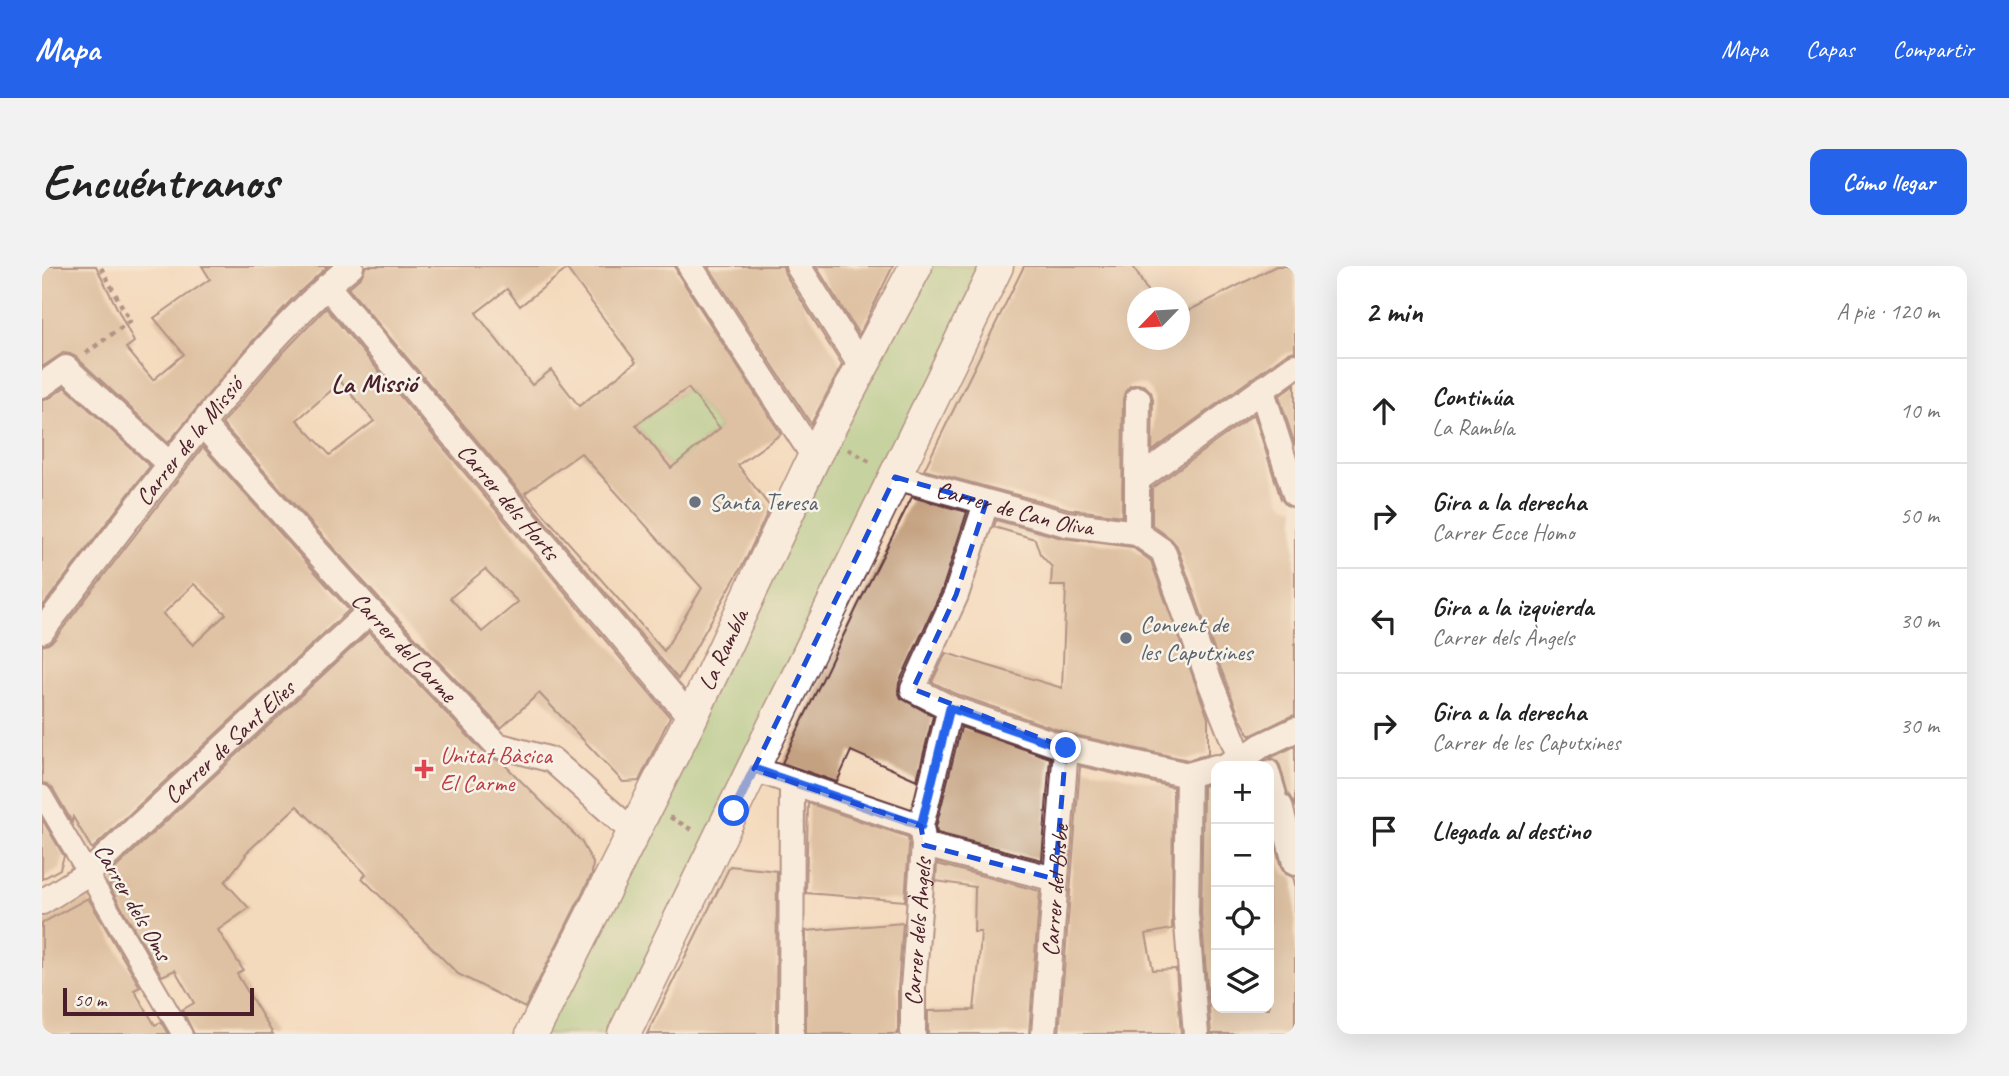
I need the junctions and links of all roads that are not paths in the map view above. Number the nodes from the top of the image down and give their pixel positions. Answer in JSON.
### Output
{"nodes":[{"id":1,"x":351,"y":266,"type":"edge"},
{"id":2,"x":690,"y":266,"type":"edge"},
{"id":3,"x":798,"y":266,"type":"edge"},
{"id":4,"x":916,"y":266,"type":"edge"},
{"id":5,"x":997,"y":266,"type":"edge"},
{"id":6,"x":327,"y":286,"type":"junction"},
{"id":7,"x":1295,"y":366,"type":"edge"},
{"id":8,"x":862,"y":368,"type":"junction"},
{"id":9,"x":42,"y":385,"type":"edge"},
{"id":10,"x":1262,"y":391,"type":"junction"},
{"id":11,"x":1138,"y":399,"type":"dead end"},
{"id":12,"x":202,"y":424,"type":"junction"},
{"id":13,"x":820,"y":446,"type":"junction"},
{"id":14,"x":170,"y":465,"type":"junction"},
{"id":15,"x":895,"y":477,"type":"junction"},
{"id":16,"x":1137,"y":480,"type":"junction"},
{"id":17,"x":1295,"y":494,"type":"edge"},
{"id":18,"x":986,"y":503,"type":"junction"},
{"id":19,"x":1137,"y":533,"type":"junction"},
{"id":20,"x":370,"y":611,"type":"junction"},
{"id":21,"x":42,"y":631,"type":"edge"},
{"id":22,"x":950,"y":708,"type":"junction"},
{"id":23,"x":691,"y":718,"type":"junction"},
{"id":24,"x":1295,"y":730,"type":"edge"},
{"id":25,"x":1066,"y":748,"type":"junction"},
{"id":26,"x":1245,"y":761,"type":"edge"},
{"id":27,"x":1249,"y":761,"type":"edge"},
{"id":28,"x":754,"y":769,"type":"junction"},
{"id":29,"x":1211,"y":770,"type":"edge"},
{"id":30,"x":1188,"y":775,"type":"junction"},
{"id":31,"x":792,"y":781,"type":"junction"},
{"id":32,"x":1274,"y":794,"type":"edge"},
{"id":33,"x":42,"y":795,"type":"edge"},
{"id":34,"x":1278,"y":799,"type":"joint"},
{"id":35,"x":640,"y":818,"type":"junction"},
{"id":36,"x":923,"y":836,"type":"junction"},
{"id":37,"x":1295,"y":863,"type":"edge"},
{"id":38,"x":89,"y":873,"type":"junction"},
{"id":39,"x":1055,"y":879,"type":"junction"},
{"id":40,"x":42,"y":902,"type":"edge"},
{"id":41,"x":182,"y":1034,"type":"edge"},
{"id":42,"x":532,"y":1034,"type":"edge"},
{"id":43,"x":624,"y":1034,"type":"edge"},
{"id":44,"x":791,"y":1034,"type":"edge"},
{"id":45,"x":913,"y":1034,"type":"edge"},
{"id":46,"x":1044,"y":1034,"type":"edge"},
{"id":47,"x":1196,"y":1034,"type":"edge"}],
"edges":[{"from":1,"to":6,"type":"street","name":"Carrer de la Missió"},
{"from":2,"to":13,"type":"street"},
{"from":3,"to":8,"type":"street"},
{"from":4,"to":8,"type":"street","name":"La Rambla"},
{"from":5,"to":15,"type":"street"},
{"from":6,"to":12,"type":"street","name":"Carrer de la Missió"},
{"from":6,"to":23,"type":"street","name":"Carrer dels Horts"},
{"from":7,"to":10,"type":"street"},
{"from":8,"to":13,"type":"street","name":"La Rambla"},
{"from":9,"to":14,"type":"street"},
{"from":10,"to":16,"type":"street"},
{"from":10,"to":17,"type":"street"},
{"from":11,"to":16,"type":"street"},
{"from":12,"to":14,"type":"street","name":"Carrer de la Missió"},
{"from":12,"to":20,"type":"street","name":"Carrer del Carme"},
{"from":13,"to":23,"type":"street","name":"La Rambla"},
{"from":14,"to":21,"type":"street","name":"Carrer de la Missió"},
{"from":15,"to":18,"type":"street","name":"Carrer de Can Oliva"},
{"from":15,"to":28,"type":"street"},
{"from":16,"to":19,"type":"street"},
{"from":18,"to":19,"type":"street","name":"Carrer de Can Oliva"},
{"from":18,"to":22,"type":"street"},
{"from":19,"to":26,"type":"street"},
{"from":20,"to":35,"type":"street","name":"Carrer del Carme"},
{"from":20,"to":38,"type":"street","name":"Carrer de Sant Elies"},
{"from":22,"to":25,"type":"street"},
{"from":22,"to":36,"type":"street","name":"Carrer dels Àngels"},
{"from":23,"to":35,"type":"street","name":"La Rambla"},
{"from":24,"to":27,"type":"street"},
{"from":25,"to":30,"type":"street"},
{"from":25,"to":39,"type":"street","name":"Carrer del Bisbe"},
{"from":28,"to":31,"type":"street"},
{"from":28,"to":43,"type":"street"},
{"from":29,"to":30,"type":"street"},
{"from":30,"to":47,"type":"street"},
{"from":31,"to":36,"type":"street"},
{"from":31,"to":44,"type":"street"},
{"from":32,"to":34,"type":"street"},
{"from":33,"to":38,"type":"street","name":"Carrer dels Oms"},
{"from":34,"to":37,"type":"street"},
{"from":35,"to":42,"type":"street","name":"La Rambla"},
{"from":36,"to":39,"type":"street"},
{"from":36,"to":45,"type":"street","name":"Carrer dels Àngels"},
{"from":38,"to":40,"type":"street","name":"Carrer de Sant Elies"},
{"from":38,"to":41,"type":"street","name":"Carrer dels Oms"},
{"from":39,"to":46,"type":"street","name":"Carrer del Bisbe"}]}
